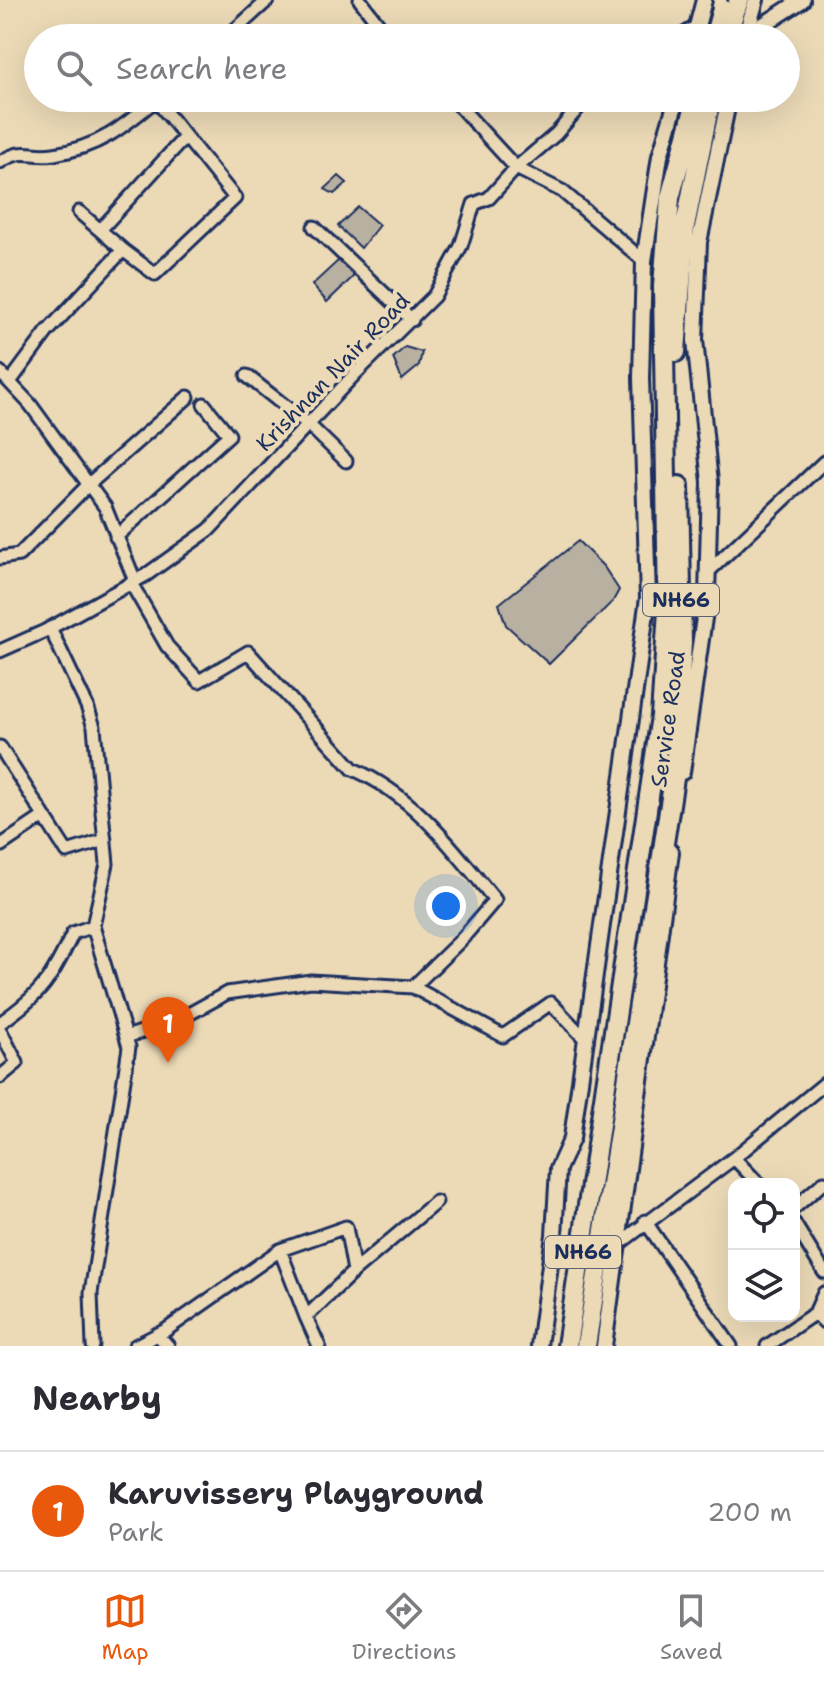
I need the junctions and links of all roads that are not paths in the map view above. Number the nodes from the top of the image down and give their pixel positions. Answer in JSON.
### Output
{"nodes":[{"id":1,"x":268,"y":0,"type":"edge"},
{"id":2,"x":360,"y":0,"type":"edge"},
{"id":3,"x":704,"y":0,"type":"edge"},
{"id":4,"x":739,"y":0,"type":"edge"},
{"id":5,"x":756,"y":0,"type":"edge"},
{"id":6,"x":802,"y":0,"type":"edge"},
{"id":7,"x":733,"y":23,"type":"edge"},
{"id":8,"x":241,"y":24,"type":"edge"},
{"id":9,"x":378,"y":24,"type":"edge"},
{"id":10,"x":698,"y":24,"type":"edge"},
{"id":11,"x":140,"y":112,"type":"edge"},
{"id":12,"x":167,"y":112,"type":"edge"},
{"id":13,"x":465,"y":112,"type":"edge"},
{"id":14,"x":575,"y":112,"type":"edge"},
{"id":15,"x":673,"y":112,"type":"edge"},
{"id":16,"x":693,"y":112,"type":"edge"},
{"id":17,"x":708,"y":112,"type":"edge"},
{"id":18,"x":726,"y":112,"type":"edge"},
{"id":19,"x":185,"y":137,"type":"junction"},
{"id":20,"x":0,"y":162,"type":"edge"},
{"id":21,"x":516,"y":168,"type":"junction"},
{"id":22,"x":79,"y":212,"type":"dead end"},
{"id":23,"x":314,"y":227,"type":"dead end"},
{"id":24,"x":100,"y":230,"type":"junction"},
{"id":25,"x":123,"y":250,"type":"junction"},
{"id":26,"x":644,"y":261,"type":"junction"},
{"id":27,"x":412,"y":320,"type":"junction"},
{"id":28,"x":0,"y":372,"type":"edge"},
{"id":29,"x":247,"y":376,"type":"dead end"},
{"id":30,"x":10,"y":382,"type":"junction"},
{"id":31,"x":188,"y":397,"type":"dead end"},
{"id":32,"x":204,"y":404,"type":"dead end"},
{"id":33,"x":309,"y":425,"type":"junction"},
{"id":34,"x":346,"y":461,"type":"dead end"},
{"id":35,"x":824,"y":462,"type":"edge"},
{"id":36,"x":89,"y":484,"type":"junction"},
{"id":37,"x":116,"y":537,"type":"junction"},
{"id":38,"x":0,"y":558,"type":"edge"},
{"id":39,"x":708,"y":572,"type":"junction"},
{"id":40,"x":133,"y":582,"type":"junction"},
{"id":41,"x":50,"y":628,"type":"junction"},
{"id":42,"x":0,"y":651,"type":"edge"},
{"id":43,"x":0,"y":747,"type":"edge"},
{"id":44,"x":43,"y":817,"type":"junction"},
{"id":45,"x":105,"y":840,"type":"junction"},
{"id":46,"x":0,"y":846,"type":"edge"},
{"id":47,"x":93,"y":926,"type":"junction"},
{"id":48,"x":413,"y":987,"type":"junction"},
{"id":49,"x":0,"y":1023,"type":"edge"},
{"id":50,"x":0,"y":1030,"type":"edge"},
{"id":51,"x":126,"y":1037,"type":"junction"},
{"id":52,"x":587,"y":1041,"type":"junction"},
{"id":53,"x":0,"y":1077,"type":"edge"},
{"id":54,"x":824,"y":1084,"type":"edge"},
{"id":55,"x":734,"y":1158,"type":"junction"},
{"id":56,"x":753,"y":1178,"type":"edge"},
{"id":57,"x":824,"y":1182,"type":"edge"},
{"id":58,"x":436,"y":1202,"type":"dead end"},
{"id":59,"x":800,"y":1203,"type":"edge"},
{"id":60,"x":645,"y":1221,"type":"junction"},
{"id":61,"x":800,"y":1233,"type":"edge"},
{"id":62,"x":615,"y":1247,"type":"junction"},
{"id":63,"x":280,"y":1250,"type":"junction"},
{"id":64,"x":354,"y":1271,"type":"junction"},
{"id":65,"x":824,"y":1272,"type":"edge"},
{"id":66,"x":824,"y":1293,"type":"edge"},
{"id":67,"x":306,"y":1317,"type":"junction"},
{"id":68,"x":820,"y":1317,"type":"edge"},
{"id":69,"x":157,"y":1334,"type":"junction"},
{"id":70,"x":93,"y":1346,"type":"edge"},
{"id":71,"x":135,"y":1346,"type":"edge"},
{"id":72,"x":168,"y":1346,"type":"edge"},
{"id":73,"x":319,"y":1346,"type":"edge"},
{"id":74,"x":539,"y":1346,"type":"edge"},
{"id":75,"x":567,"y":1346,"type":"edge"},
{"id":76,"x":586,"y":1346,"type":"edge"},
{"id":77,"x":604,"y":1346,"type":"edge"},
{"id":78,"x":731,"y":1346,"type":"edge"},
{"id":79,"x":767,"y":1346,"type":"edge"}],
"edges":[{"from":1,"to":8,"type":"street"},
{"from":2,"to":9,"type":"street"},
{"from":3,"to":10,"type":"street"},
{"from":4,"to":7,"type":"highway"},
{"from":5,"to":7,"type":"street"},
{"from":6,"to":7,"type":"street"},
{"from":11,"to":20,"type":"street"},
{"from":12,"to":19,"type":"street"},
{"from":13,"to":21,"type":"street"},
{"from":14,"to":21,"type":"street","name":"Krishnan Nair Road"},
{"from":15,"to":26,"type":"street"},
{"from":16,"to":75,"type":"highway","number":"NH66"},
{"from":17,"to":76,"type":"highway","number":"NH66"},
{"from":18,"to":39,"type":"street","name":"Service Road"},
{"from":19,"to":24,"type":"street"},
{"from":19,"to":25,"type":"street"},
{"from":21,"to":26,"type":"street"},
{"from":21,"to":27,"type":"street","name":"Krishnan Nair Road"},
{"from":22,"to":24,"type":"street"},
{"from":23,"to":27,"type":"street"},
{"from":24,"to":25,"type":"street"},
{"from":25,"to":30,"type":"street"},
{"from":26,"to":52,"type":"street"},
{"from":27,"to":33,"type":"street","name":"Krishnan Nair Road"},
{"from":28,"to":30,"type":"street"},
{"from":29,"to":33,"type":"street"},
{"from":30,"to":36,"type":"street"},
{"from":31,"to":36,"type":"street"},
{"from":32,"to":37,"type":"street"},
{"from":33,"to":34,"type":"street"},
{"from":33,"to":40,"type":"street","name":"Krishnan Nair Road"},
{"from":35,"to":39,"type":"street"},
{"from":36,"to":37,"type":"street"},
{"from":36,"to":38,"type":"street"},
{"from":37,"to":40,"type":"street"},
{"from":39,"to":62,"type":"street","name":"Service Road"},
{"from":40,"to":41,"type":"street","name":"Krishnan Nair Road"},
{"from":40,"to":48,"type":"street"},
{"from":41,"to":42,"type":"street","name":"Krishnan Nair Road"},
{"from":41,"to":45,"type":"street"},
{"from":43,"to":44,"type":"street"},
{"from":44,"to":45,"type":"street"},
{"from":44,"to":46,"type":"street"},
{"from":45,"to":47,"type":"street"},
{"from":47,"to":49,"type":"street"},
{"from":47,"to":51,"type":"street"},
{"from":48,"to":51,"type":"street"},
{"from":48,"to":52,"type":"street"},
{"from":50,"to":53,"type":"street"},
{"from":51,"to":70,"type":"street"},
{"from":52,"to":74,"type":"street"},
{"from":54,"to":55,"type":"street"},
{"from":55,"to":56,"type":"street"},
{"from":55,"to":60,"type":"street"},
{"from":57,"to":59,"type":"street"},
{"from":58,"to":64,"type":"street"},
{"from":60,"to":62,"type":"street"},
{"from":60,"to":78,"type":"street"},
{"from":61,"to":65,"type":"street"},
{"from":62,"to":77,"type":"street","name":"Service Road"},
{"from":63,"to":64,"type":"street"},
{"from":63,"to":67,"type":"street"},
{"from":63,"to":69,"type":"street"},
{"from":64,"to":67,"type":"street"},
{"from":66,"to":68,"type":"street"},
{"from":67,"to":73,"type":"street"},
{"from":68,"to":79,"type":"street"},
{"from":69,"to":71,"type":"street"},
{"from":69,"to":72,"type":"street"}]}
